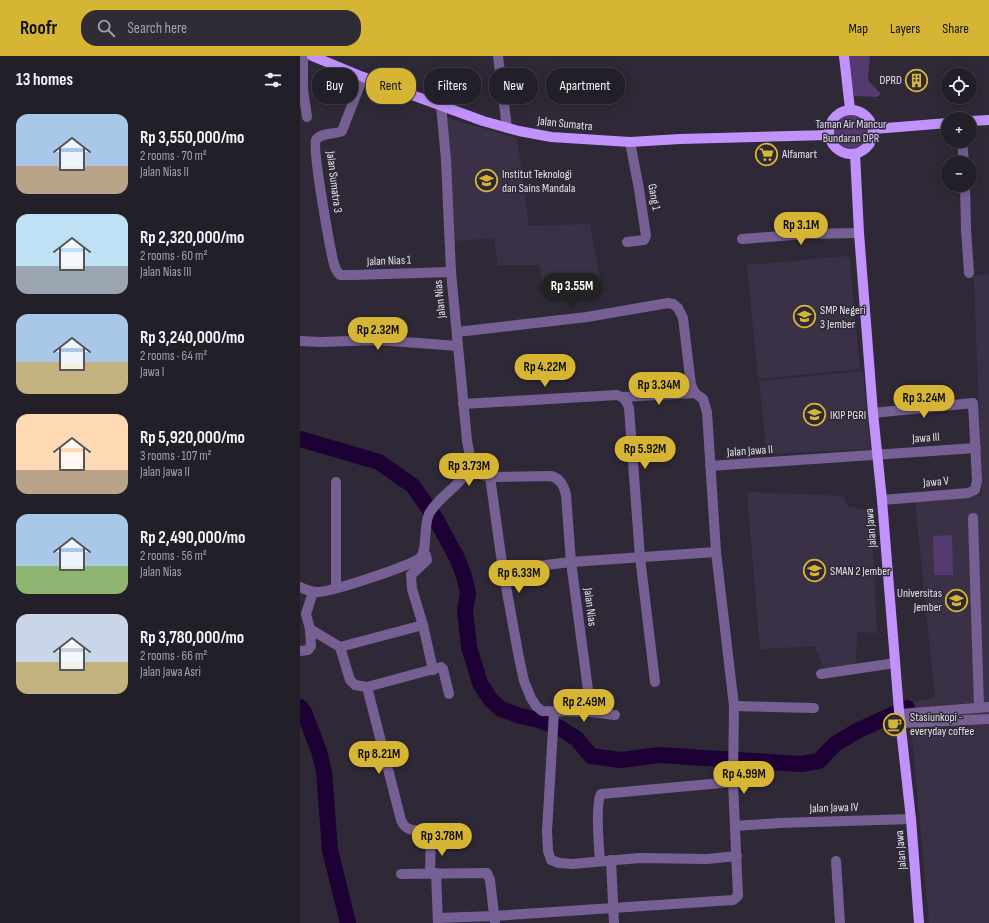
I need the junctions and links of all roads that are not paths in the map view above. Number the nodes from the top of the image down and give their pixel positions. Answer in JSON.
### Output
{"nodes":[{"id":1,"x":303,"y":56,"type":"edge"},
{"id":2,"x":312,"y":56,"type":"edge"},
{"id":3,"x":498,"y":56,"type":"edge"},
{"id":4,"x":844,"y":56,"type":"edge"},
{"id":5,"x":363,"y":77,"type":"junction"},
{"id":6,"x":442,"y":105,"type":"junction"},
{"id":7,"x":850,"y":109,"type":"junction"},
{"id":8,"x":307,"y":117,"type":"dead end"},
{"id":9,"x":989,"y":120,"type":"edge"},
{"id":10,"x":977,"y":121,"type":"edge"},
{"id":11,"x":941,"y":124,"type":"edge"},
{"id":12,"x":507,"y":128,"type":"junction"},
{"id":13,"x":874,"y":129,"type":"junction"},
{"id":14,"x":829,"y":135,"type":"junction"},
{"id":15,"x":630,"y":142,"type":"junction"},
{"id":16,"x":855,"y":154,"type":"junction"},
{"id":17,"x":965,"y":192,"type":"edge"},
{"id":18,"x":859,"y":233,"type":"junction"},
{"id":19,"x":742,"y":239,"type":"dead end"},
{"id":20,"x":627,"y":242,"type":"dead end"},
{"id":21,"x":334,"y":264,"type":"joint"},
{"id":22,"x":450,"y":272,"type":"junction"},
{"id":23,"x":969,"y":274,"type":"dead end"},
{"id":24,"x":457,"y":332,"type":"junction"},
{"id":25,"x":300,"y":341,"type":"edge"},
{"id":26,"x":458,"y":346,"type":"junction"},
{"id":27,"x":695,"y":393,"type":"junction"},
{"id":28,"x":622,"y":397,"type":"junction"},
{"id":29,"x":463,"y":404,"type":"junction"},
{"id":30,"x":873,"y":413,"type":"junction"},
{"id":31,"x":976,"y":448,"type":"junction"},
{"id":32,"x":878,"y":454,"type":"junction"},
{"id":33,"x":472,"y":466,"type":"junction"},
{"id":34,"x":710,"y":466,"type":"junction"},
{"id":35,"x":490,"y":477,"type":"junction"},
{"id":36,"x":336,"y":482,"type":"dead end"},
{"id":37,"x":882,"y":500,"type":"junction"},
{"id":38,"x":973,"y":518,"type":"dead end"},
{"id":39,"x":716,"y":552,"type":"junction"},
{"id":40,"x":424,"y":554,"type":"junction"},
{"id":41,"x":640,"y":557,"type":"junction"},
{"id":42,"x":571,"y":562,"type":"junction"},
{"id":43,"x":503,"y":570,"type":"junction"},
{"id":44,"x":300,"y":587,"type":"edge"},
{"id":45,"x":336,"y":588,"type":"junction"},
{"id":46,"x":313,"y":592,"type":"junction"},
{"id":47,"x":303,"y":614,"type":"edge"},
{"id":48,"x":423,"y":625,"type":"junction"},
{"id":49,"x":310,"y":629,"type":"junction"},
{"id":50,"x":340,"y":647,"type":"junction"},
{"id":51,"x":300,"y":650,"type":"edge"},
{"id":52,"x":895,"y":663,"type":"junction"},
{"id":53,"x":433,"y":670,"type":"junction"},
{"id":54,"x":821,"y":674,"type":"dead end"},
{"id":55,"x":655,"y":682,"type":"dead end"},
{"id":56,"x":367,"y":687,"type":"junction"},
{"id":57,"x":449,"y":694,"type":"dead end"},
{"id":58,"x":734,"y":706,"type":"junction"},
{"id":59,"x":984,"y":707,"type":"edge"},
{"id":60,"x":814,"y":708,"type":"dead end"},
{"id":61,"x":591,"y":712,"type":"junction"},
{"id":62,"x":615,"y":715,"type":"dead end"},
{"id":63,"x":900,"y":715,"type":"junction"},
{"id":64,"x":553,"y":716,"type":"junction"},
{"id":65,"x":989,"y":720,"type":"edge"},
{"id":66,"x":733,"y":782,"type":"junction"},
{"id":67,"x":911,"y":819,"type":"junction"},
{"id":68,"x":735,"y":826,"type":"junction"},
{"id":69,"x":737,"y":856,"type":"junction"},
{"id":70,"x":611,"y":860,"type":"junction"},
{"id":71,"x":600,"y":861,"type":"junction"},
{"id":72,"x":836,"y":861,"type":"dead end"},
{"id":73,"x":433,"y":873,"type":"junction"},
{"id":74,"x":401,"y":874,"type":"dead end"},
{"id":75,"x":613,"y":908,"type":"junction"},
{"id":76,"x":494,"y":919,"type":"edge"},
{"id":77,"x":438,"y":921,"type":"edge"},
{"id":78,"x":614,"y":923,"type":"edge"},
{"id":79,"x":840,"y":923,"type":"edge"},
{"id":80,"x":919,"y":923,"type":"edge"}],
"edges":[{"from":1,"to":8,"type":"street"},
{"from":2,"to":5,"type":"main road","name":"Jalan Sumatra"},
{"from":3,"to":12,"type":"street"},
{"from":4,"to":7,"type":"main road"},
{"from":5,"to":6,"type":"main road","name":"Jalan Sumatra"},
{"from":5,"to":21,"type":"street","name":"Jalan Sumatra 3"},
{"from":6,"to":12,"type":"main road","name":"Jalan Sumatra"},
{"from":6,"to":22,"type":"street","name":"Jalan Nias"},
{"from":7,"to":13,"type":"main road"},
{"from":7,"to":14,"type":"main road"},
{"from":9,"to":10,"type":"main road"},
{"from":11,"to":13,"type":"main road"},
{"from":12,"to":15,"type":"main road","name":"Jalan Sumatra"},
{"from":13,"to":16,"type":"main road"},
{"from":14,"to":15,"type":"main road","name":"Jalan Sumatra"},
{"from":14,"to":16,"type":"main road"},
{"from":15,"to":20,"type":"street","name":"Gang 1"},
{"from":16,"to":18,"type":"main road","name":"Jalan Jawa"},
{"from":17,"to":23,"type":"street"},
{"from":18,"to":19,"type":"street"},
{"from":18,"to":30,"type":"main road","name":"Jalan Jawa"},
{"from":21,"to":22,"type":"street","name":"Jalan Nias 1"},
{"from":22,"to":24,"type":"street","name":"Jalan Nias"},
{"from":24,"to":26,"type":"street","name":"Jalan Nias"},
{"from":24,"to":27,"type":"street"},
{"from":25,"to":26,"type":"street"},
{"from":26,"to":29,"type":"street","name":"Jalan Nias"},
{"from":27,"to":28,"type":"street"},
{"from":27,"to":34,"type":"street"},
{"from":28,"to":29,"type":"street"},
{"from":28,"to":41,"type":"street"},
{"from":29,"to":33,"type":"street","name":"Jalan Nias"},
{"from":30,"to":31,"type":"street"},
{"from":30,"to":32,"type":"main road","name":"Jalan Jawa"},
{"from":31,"to":32,"type":"street","name":"Jawa III"},
{"from":31,"to":37,"type":"street","name":"Jawa V"},
{"from":32,"to":34,"type":"street","name":"Jalan Jawa II"},
{"from":32,"to":37,"type":"main road","name":"Jalan Jawa"},
{"from":33,"to":35,"type":"street"},
{"from":33,"to":40,"type":"street"},
{"from":34,"to":39,"type":"street"},
{"from":35,"to":42,"type":"street","name":"Jalan Nias"},
{"from":35,"to":43,"type":"street"},
{"from":36,"to":45,"type":"street"},
{"from":37,"to":52,"type":"main road","name":"Jalan Jawa"},
{"from":38,"to":59,"type":"street"},
{"from":39,"to":41,"type":"street"},
{"from":39,"to":58,"type":"street"},
{"from":40,"to":45,"type":"street"},
{"from":40,"to":48,"type":"street"},
{"from":41,"to":42,"type":"street"},
{"from":41,"to":55,"type":"street"},
{"from":42,"to":43,"type":"street"},
{"from":42,"to":61,"type":"street","name":"Jalan Nias"},
{"from":43,"to":64,"type":"street"},
{"from":44,"to":46,"type":"street"},
{"from":45,"to":46,"type":"street"},
{"from":46,"to":47,"type":"street"},
{"from":47,"to":49,"type":"street"},
{"from":48,"to":50,"type":"street"},
{"from":48,"to":53,"type":"street"},
{"from":49,"to":50,"type":"street"},
{"from":49,"to":51,"type":"street"},
{"from":50,"to":56,"type":"street"},
{"from":52,"to":54,"type":"street"},
{"from":52,"to":63,"type":"main road","name":"Jalan Jawa"},
{"from":53,"to":56,"type":"street"},
{"from":53,"to":57,"type":"street"},
{"from":56,"to":73,"type":"street"},
{"from":58,"to":60,"type":"street"},
{"from":58,"to":66,"type":"street"},
{"from":59,"to":63,"type":"street"},
{"from":61,"to":62,"type":"street"},
{"from":61,"to":64,"type":"street"},
{"from":63,"to":65,"type":"street"},
{"from":63,"to":67,"type":"main road","name":"Jalan Jawa"},
{"from":64,"to":71,"type":"street"},
{"from":66,"to":68,"type":"street"},
{"from":66,"to":71,"type":"street"},
{"from":67,"to":68,"type":"street","name":"Jalan Jawa IV"},
{"from":67,"to":80,"type":"main road","name":"Jalan Jawa"},
{"from":68,"to":69,"type":"street"},
{"from":69,"to":70,"type":"street"},
{"from":69,"to":75,"type":"street"},
{"from":70,"to":71,"type":"street"},
{"from":70,"to":75,"type":"street"},
{"from":72,"to":79,"type":"street"},
{"from":73,"to":74,"type":"street"},
{"from":73,"to":76,"type":"street"},
{"from":73,"to":77,"type":"street"},
{"from":75,"to":76,"type":"street"},
{"from":75,"to":78,"type":"street"},
{"from":76,"to":77,"type":"street"}]}
